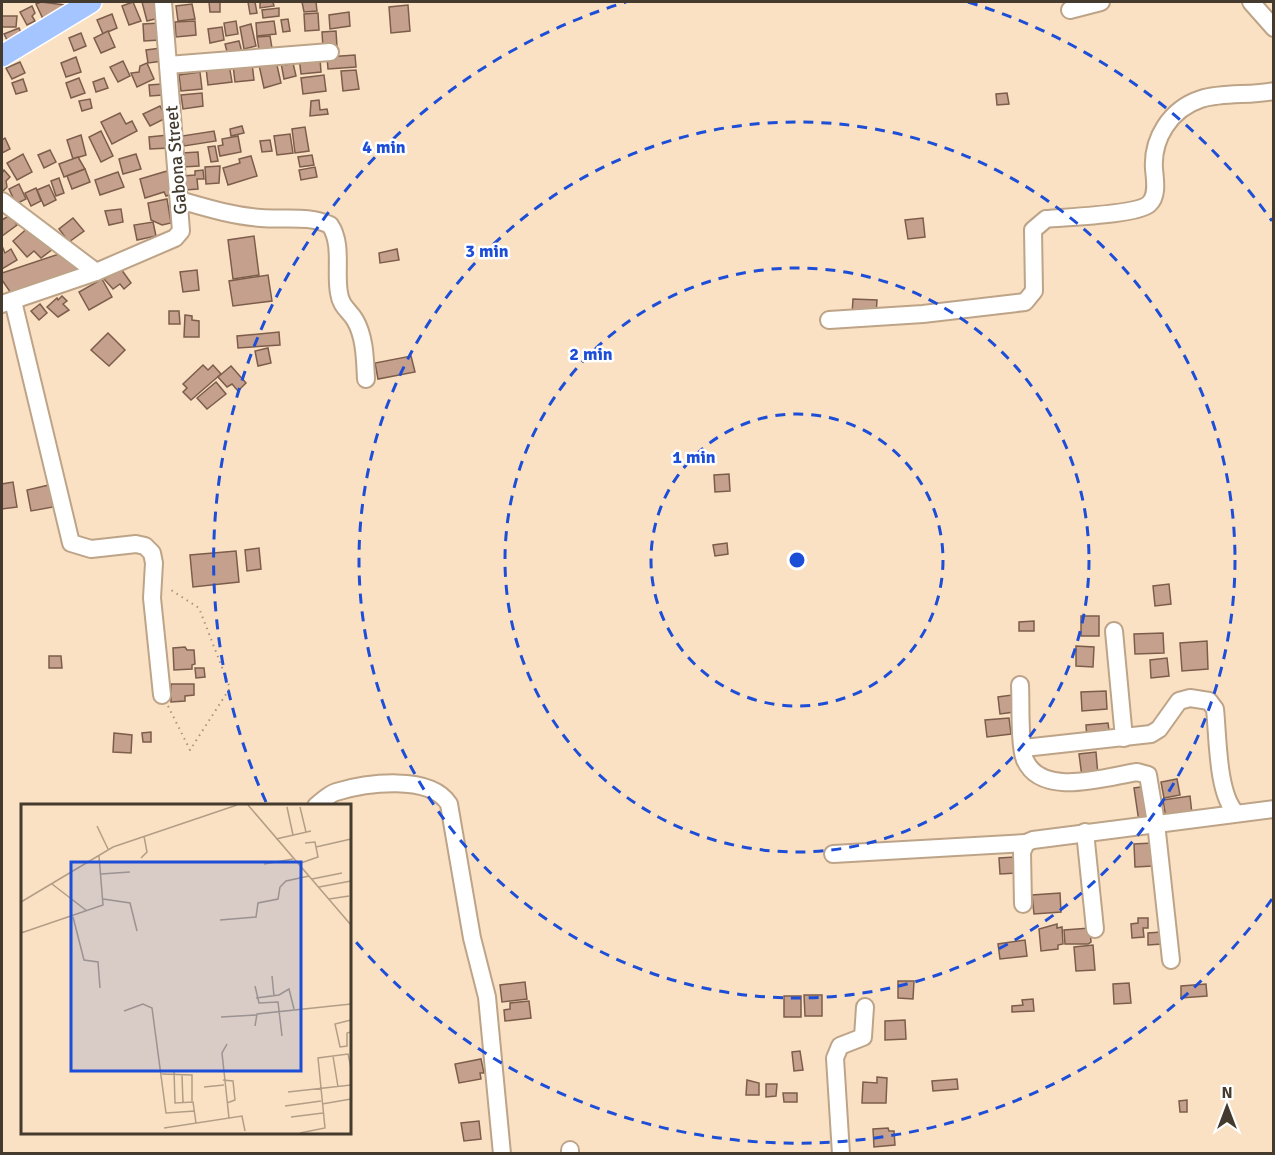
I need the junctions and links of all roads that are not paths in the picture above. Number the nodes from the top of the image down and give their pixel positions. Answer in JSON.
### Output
{"nodes":[{"id":1,"x":91,"y":2,"type":"edge"},
{"id":2,"x":163,"y":2,"type":"edge"},
{"id":3,"x":1101,"y":2,"type":"edge"},
{"id":4,"x":1274,"y":4,"type":"edge"},
{"id":5,"x":1254,"y":5,"type":"edge"},
{"id":6,"x":1070,"y":10,"type":"dead end"},
{"id":7,"x":1274,"y":27,"type":"edge"},
{"id":8,"x":330,"y":52,"type":"dead end"},
{"id":9,"x":2,"y":56,"type":"edge"},
{"id":10,"x":168,"y":65,"type":"junction"},
{"id":11,"x":1274,"y":91,"type":"edge"},
{"id":12,"x":179,"y":200,"type":"junction"},
{"id":13,"x":2,"y":201,"type":"edge"},
{"id":14,"x":96,"y":272,"type":"junction"},
{"id":15,"x":7,"y":303,"type":"edge"},
{"id":16,"x":829,"y":320,"type":"dead end"},
{"id":17,"x":366,"y":379,"type":"dead end"},
{"id":18,"x":1114,"y":631,"type":"dead end"},
{"id":19,"x":1020,"y":685,"type":"dead end"},
{"id":20,"x":162,"y":696,"type":"road end"},
{"id":21,"x":1124,"y":738,"type":"junction"},
{"id":22,"x":1024,"y":748,"type":"junction"},
{"id":23,"x":319,"y":804,"type":"edge"},
{"id":24,"x":1274,"y":809,"type":"edge"},
{"id":25,"x":1236,"y":813,"type":"junction"},
{"id":26,"x":1156,"y":823,"type":"junction"},
{"id":27,"x":1085,"y":832,"type":"junction"},
{"id":28,"x":1026,"y":843,"type":"junction"},
{"id":29,"x":833,"y":854,"type":"dead end"},
{"id":30,"x":1023,"y":904,"type":"dead end"},
{"id":31,"x":1095,"y":929,"type":"dead end"},
{"id":32,"x":1171,"y":960,"type":"dead end"},
{"id":33,"x":865,"y":1007,"type":"dead end"},
{"id":34,"x":502,"y":1154,"type":"edge"},
{"id":35,"x":842,"y":1154,"type":"edge"}],
"edges":[{"from":1,"to":9,"type":"main road"},
{"from":2,"to":10,"type":"street","name":"Gabona Street"},
{"from":3,"to":6,"type":"street"},
{"from":4,"to":5,"type":"street"},
{"from":5,"to":7,"type":"street"},
{"from":8,"to":10,"type":"street"},
{"from":10,"to":12,"type":"street","name":"Gabona Street"},
{"from":11,"to":16,"type":"street"},
{"from":12,"to":14,"type":"street","name":"Gabona Street"},
{"from":12,"to":17,"type":"street"},
{"from":13,"to":14,"type":"street"},
{"from":14,"to":15,"type":"street","name":"Gabona Street"},
{"from":15,"to":20,"type":"street"},
{"from":18,"to":21,"type":"street"},
{"from":19,"to":22,"type":"street"},
{"from":21,"to":22,"type":"street"},
{"from":21,"to":25,"type":"street"},
{"from":22,"to":26,"type":"street"},
{"from":23,"to":34,"type":"street"},
{"from":24,"to":25,"type":"street"},
{"from":25,"to":26,"type":"street"},
{"from":26,"to":27,"type":"street"},
{"from":26,"to":32,"type":"street"},
{"from":27,"to":28,"type":"street"},
{"from":27,"to":31,"type":"street"},
{"from":28,"to":29,"type":"street"},
{"from":28,"to":30,"type":"street"},
{"from":33,"to":35,"type":"street"}]}
